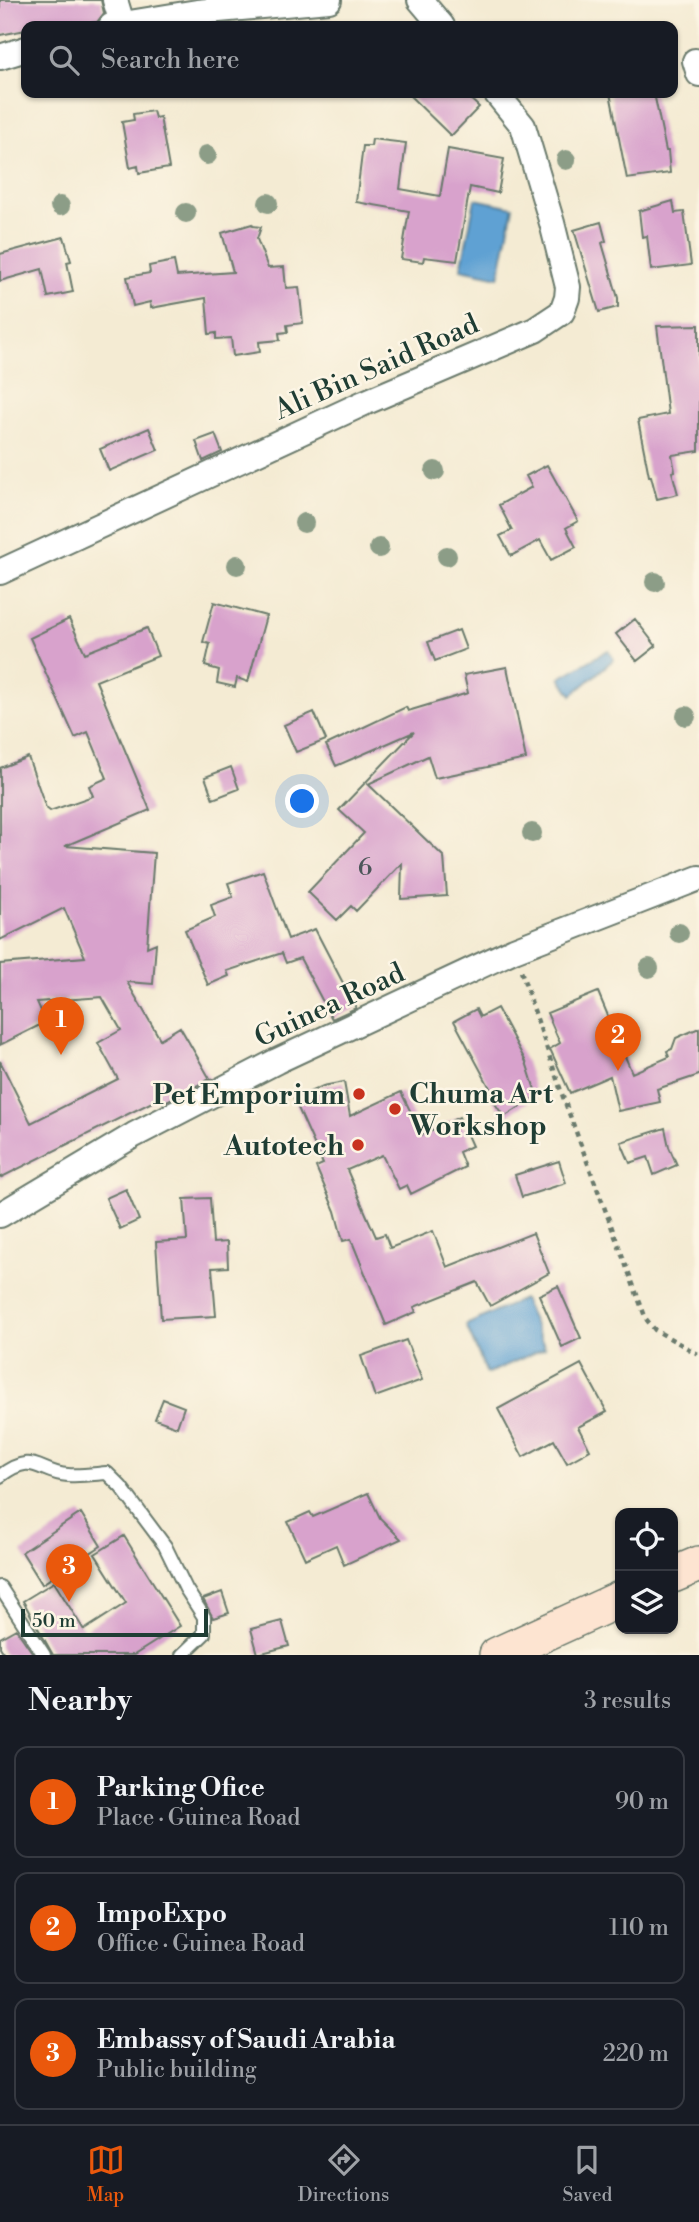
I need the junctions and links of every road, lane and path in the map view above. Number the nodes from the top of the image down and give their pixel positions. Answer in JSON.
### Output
{"nodes":[{"id":1,"x":329,"y":0,"type":"edge"},
{"id":2,"x":421,"y":0,"type":"edge"},
{"id":3,"x":116,"y":16,"type":"edge"},
{"id":4,"x":438,"y":21,"type":"edge"},
{"id":5,"x":21,"y":51,"type":"edge"},
{"id":6,"x":0,"y":57,"type":"edge"},
{"id":7,"x":500,"y":98,"type":"edge"},
{"id":8,"x":0,"y":572,"type":"edge"},
{"id":9,"x":699,"y":878,"type":"edge"},
{"id":10,"x":514,"y":950,"type":"junction"},
{"id":11,"x":0,"y":1215,"type":"edge"},
{"id":12,"x":698,"y":1354,"type":"edge"},
{"id":13,"x":0,"y":1476,"type":"edge"},
{"id":14,"x":699,"y":1564,"type":"edge"},
{"id":15,"x":678,"y":1574,"type":"edge"},
{"id":16,"x":0,"y":1587,"type":"edge"},
{"id":17,"x":615,"y":1602,"type":"edge"},
{"id":18,"x":519,"y":1650,"type":"edge"},
{"id":19,"x":44,"y":1655,"type":"edge"},
{"id":20,"x":183,"y":1655,"type":"edge"}],
"edges":[{"from":1,"to":3,"type":"street"},
{"from":2,"to":4,"type":"street"},
{"from":5,"to":6,"type":"street"},
{"from":7,"to":8,"type":"street","name":"Ali Bin Said Road"},
{"from":9,"to":10,"type":"street","name":"Guinea Road"},
{"from":10,"to":11,"type":"street","name":"Guinea Road"},
{"from":10,"to":12,"type":"path"},
{"from":13,"to":20,"type":"lane"},
{"from":14,"to":15,"type":"street"},
{"from":16,"to":19,"type":"lane"},
{"from":17,"to":18,"type":"street"}]}
